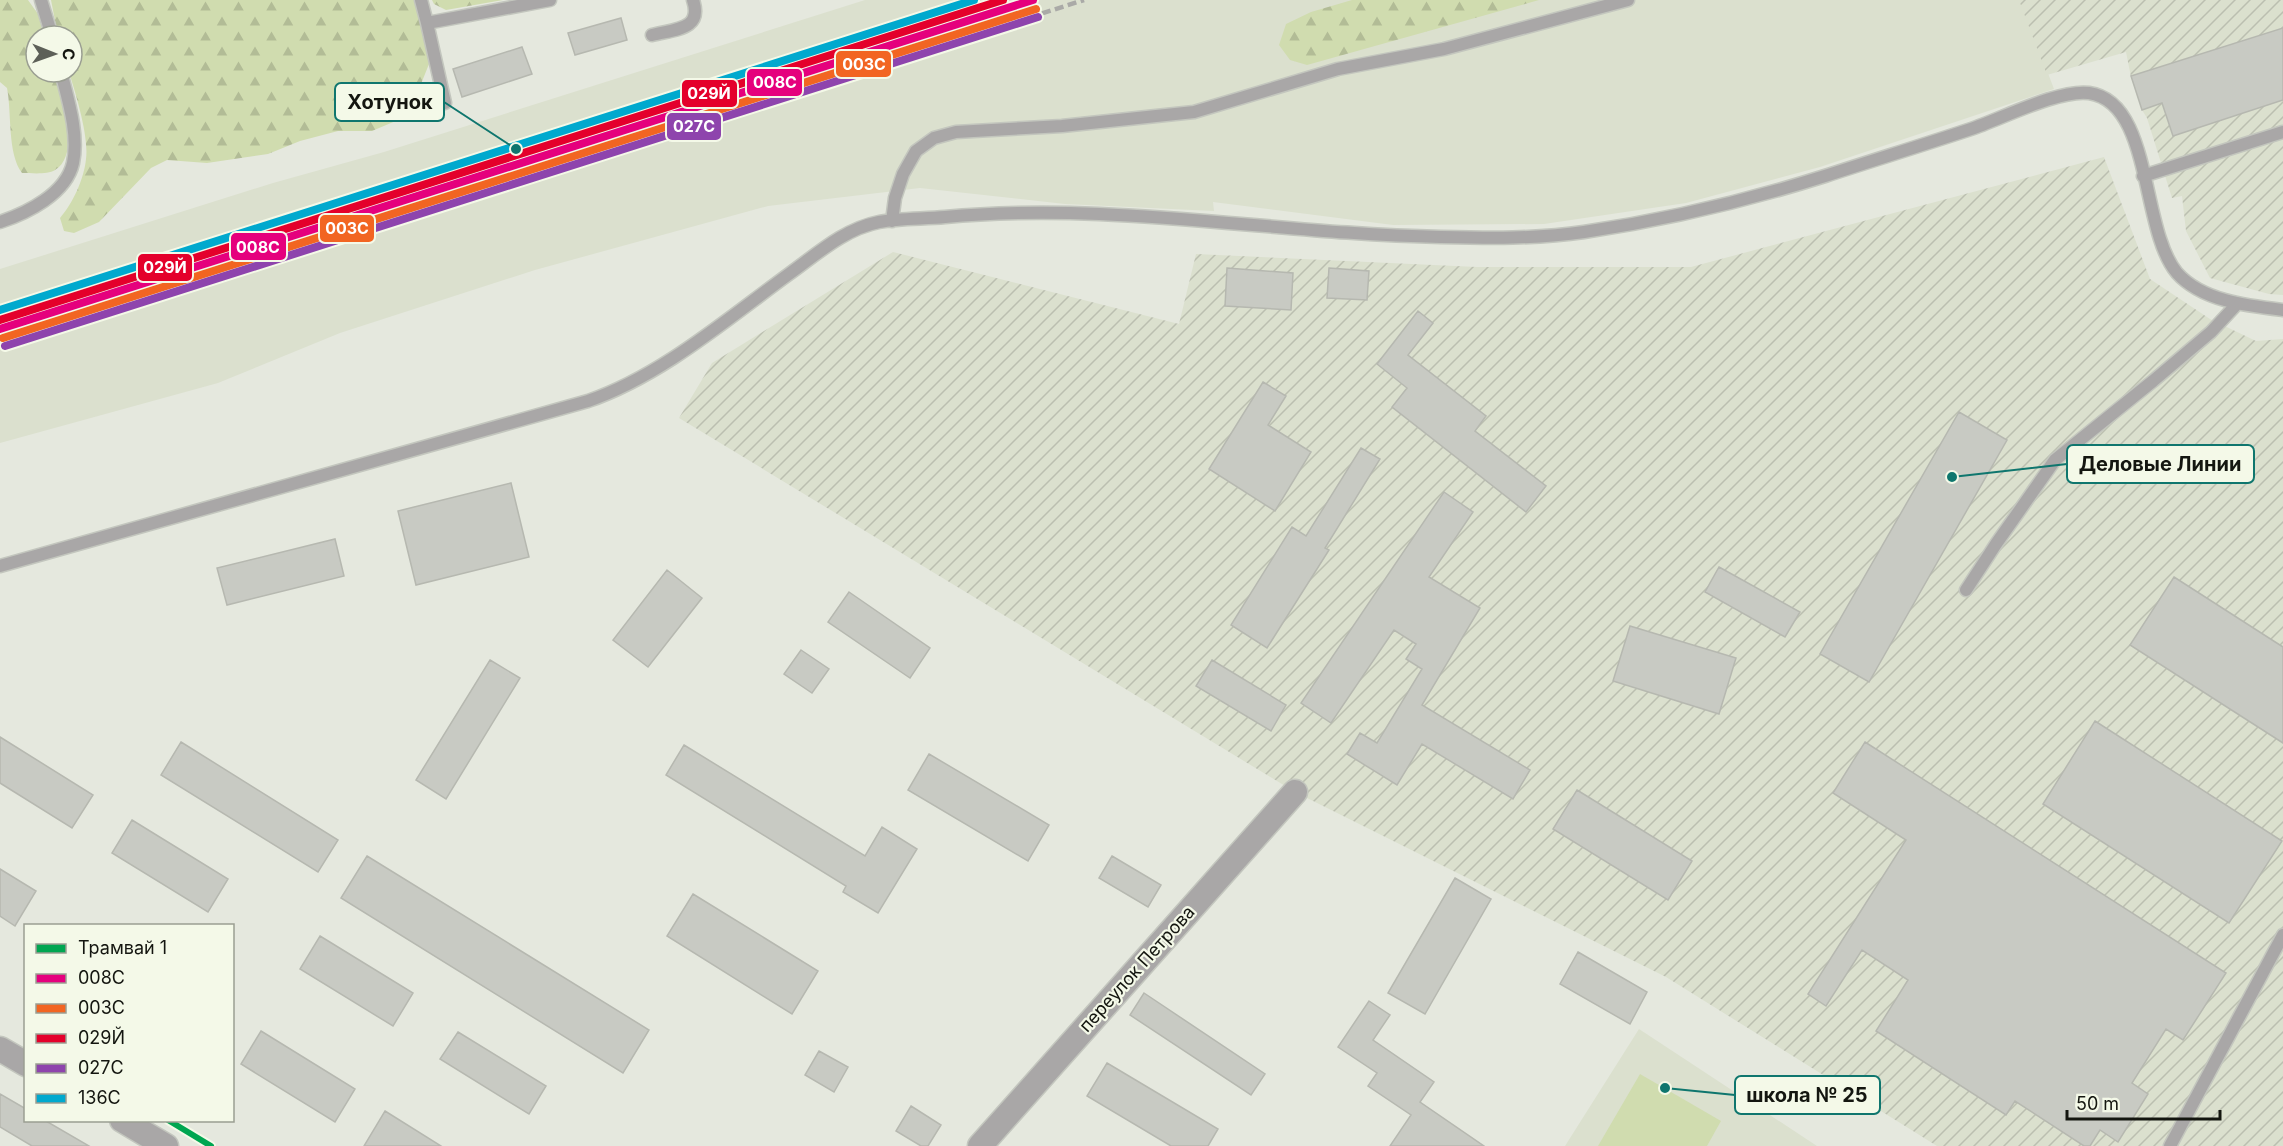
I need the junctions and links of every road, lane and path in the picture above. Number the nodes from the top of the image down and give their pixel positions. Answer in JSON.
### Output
{"nodes":[{"id":1,"x":41,"y":0,"type":"edge"},
{"id":2,"x":421,"y":0,"type":"edge"},
{"id":3,"x":550,"y":0,"type":"edge"},
{"id":4,"x":693,"y":0,"type":"edge"},
{"id":5,"x":1628,"y":0,"type":"edge"},
{"id":6,"x":427,"y":23,"type":"junction"},
{"id":7,"x":48,"y":24,"type":"edge"},
{"id":8,"x":652,"y":35,"type":"dead end"},
{"id":9,"x":64,"y":84,"type":"edge"},
{"id":10,"x":445,"y":103,"type":"dead end"},
{"id":11,"x":2283,"y":132,"type":"edge"},
{"id":12,"x":2143,"y":176,"type":"junction"},
{"id":13,"x":892,"y":221,"type":"junction"},
{"id":14,"x":0,"y":222,"type":"edge"},
{"id":15,"x":2237,"y":304,"type":"junction"},
{"id":16,"x":2283,"y":310,"type":"edge"},
{"id":17,"x":0,"y":566,"type":"edge"},
{"id":18,"x":1966,"y":590,"type":"dead end"},
{"id":19,"x":1295,"y":792,"type":"dead end"},
{"id":20,"x":2283,"y":935,"type":"edge"},
{"id":21,"x":0,"y":1049,"type":"edge"},
{"id":22,"x":24,"y":1063,"type":"edge"},
{"id":23,"x":125,"y":1122,"type":"edge"},
{"id":24,"x":166,"y":1146,"type":"edge"},
{"id":25,"x":980,"y":1146,"type":"edge"},
{"id":26,"x":2170,"y":1146,"type":"edge"}],
"edges":[{"from":1,"to":7,"type":"lane"},
{"from":2,"to":6,"type":"lane"},
{"from":3,"to":6,"type":"lane"},
{"from":4,"to":8,"type":"lane"},
{"from":5,"to":13,"type":"lane"},
{"from":6,"to":10,"type":"lane"},
{"from":9,"to":14,"type":"lane"},
{"from":11,"to":12,"type":"lane"},
{"from":12,"to":13,"type":"lane"},
{"from":12,"to":15,"type":"lane"},
{"from":13,"to":17,"type":"lane"},
{"from":15,"to":16,"type":"lane"},
{"from":15,"to":18,"type":"lane"},
{"from":19,"to":25,"type":"street","name":"переулок Петрова"},
{"from":20,"to":26,"type":"lane"},
{"from":21,"to":22,"type":"street"},
{"from":23,"to":24,"type":"street"}]}
